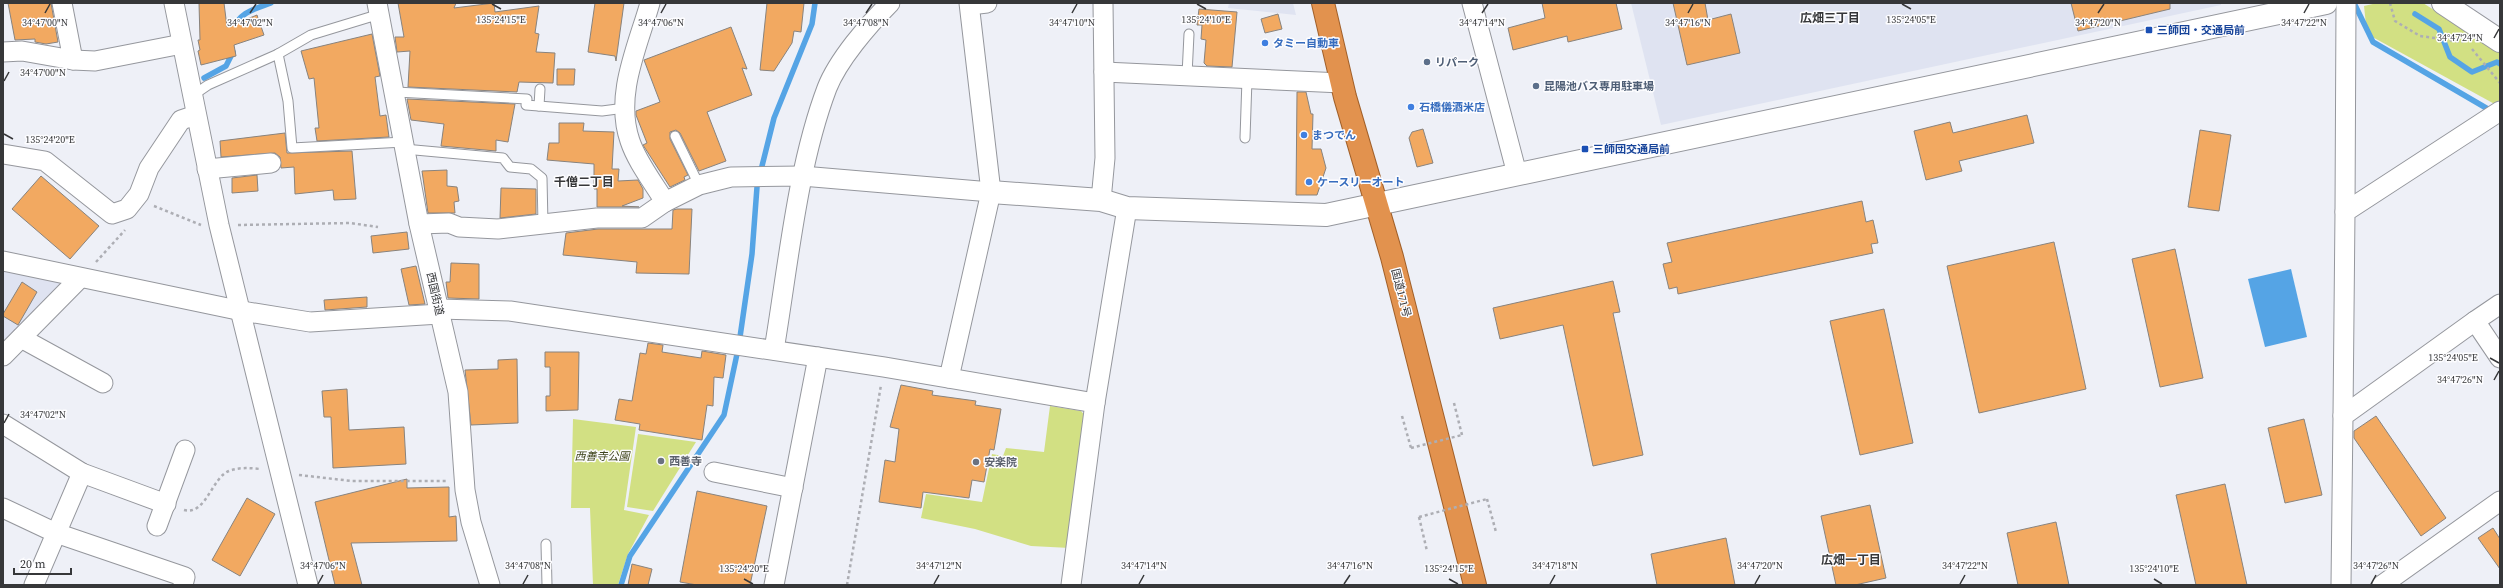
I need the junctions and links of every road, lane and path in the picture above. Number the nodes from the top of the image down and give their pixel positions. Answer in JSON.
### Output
{"nodes":[{"id":1,"x":62,"y":3,"type":"edge"},
{"id":2,"x":174,"y":3,"type":"edge"},
{"id":3,"x":650,"y":3,"type":"edge"},
{"id":4,"x":890,"y":3,"type":"edge"},
{"id":5,"x":1104,"y":3,"type":"edge"},
{"id":6,"x":1323,"y":3,"type":"edge"},
{"id":7,"x":1472,"y":3,"type":"edge"},
{"id":8,"x":2326,"y":3,"type":"edge"},
{"id":9,"x":2346,"y":3,"type":"edge"},
{"id":10,"x":2390,"y":3,"type":"edge"},
{"id":11,"x":2443,"y":3,"type":"edge"},
{"id":12,"x":975,"y":4,"type":"edge"},
{"id":13,"x":379,"y":9,"type":"edge"},
{"id":14,"x":1189,"y":34,"type":"dead end"},
{"id":15,"x":2500,"y":41,"type":"edge"},
{"id":16,"x":182,"y":44,"type":"junction"},
{"id":17,"x":3,"y":52,"type":"edge"},
{"id":18,"x":278,"y":54,"type":"junction"},
{"id":19,"x":73,"y":60,"type":"junction"},
{"id":20,"x":1104,"y":72,"type":"junction"},
{"id":21,"x":1187,"y":75,"type":"junction"},
{"id":22,"x":1247,"y":79,"type":"junction"},
{"id":23,"x":1342,"y":83,"type":"junction"},
{"id":24,"x":2500,"y":83,"type":"edge"},
{"id":25,"x":540,"y":89,"type":"dead end"},
{"id":26,"x":396,"y":92,"type":"junction"},
{"id":27,"x":192,"y":96,"type":"junction"},
{"id":28,"x":539,"y":106,"type":"junction"},
{"id":29,"x":625,"y":108,"type":"junction"},
{"id":30,"x":196,"y":115,"type":"junction"},
{"id":31,"x":2497,"y":117,"type":"edge"},
{"id":32,"x":675,"y":136,"type":"dead end"},
{"id":33,"x":1245,"y":138,"type":"dead end"},
{"id":34,"x":404,"y":145,"type":"junction"},
{"id":35,"x":3,"y":154,"type":"edge"},
{"id":36,"x":271,"y":163,"type":"dead end"},
{"id":37,"x":207,"y":169,"type":"junction"},
{"id":38,"x":1517,"y":174,"type":"junction"},
{"id":39,"x":802,"y":176,"type":"junction"},
{"id":40,"x":699,"y":185,"type":"junction"},
{"id":41,"x":991,"y":192,"type":"junction"},
{"id":42,"x":1101,"y":200,"type":"junction"},
{"id":43,"x":665,"y":202,"type":"junction"},
{"id":44,"x":1378,"y":205,"type":"junction"},
{"id":45,"x":1127,"y":208,"type":"junction"},
{"id":46,"x":2345,"y":212,"type":"junction"},
{"id":47,"x":419,"y":224,"type":"junction"},
{"id":48,"x":543,"y":224,"type":"junction"},
{"id":49,"x":3,"y":262,"type":"edge"},
{"id":50,"x":80,"y":278,"type":"junction"},
{"id":51,"x":2500,"y":304,"type":"edge"},
{"id":52,"x":242,"y":311,"type":"junction"},
{"id":53,"x":439,"y":311,"type":"junction"},
{"id":54,"x":2475,"y":322,"type":"junction"},
{"id":55,"x":22,"y":338,"type":"junction"},
{"id":56,"x":774,"y":350,"type":"junction"},
{"id":57,"x":3,"y":356,"type":"edge"},
{"id":58,"x":818,"y":357,"type":"junction"},
{"id":59,"x":2500,"y":358,"type":"edge"},
{"id":60,"x":884,"y":367,"type":"junction"},
{"id":61,"x":949,"y":378,"type":"junction"},
{"id":62,"x":103,"y":382,"type":"dead end"},
{"id":63,"x":1095,"y":403,"type":"junction"},
{"id":64,"x":1454,"y":403,"type":"dead end"},
{"id":65,"x":1402,"y":416,"type":"dead end"},
{"id":66,"x":2343,"y":416,"type":"junction"},
{"id":67,"x":3,"y":424,"type":"edge"},
{"id":68,"x":185,"y":450,"type":"dead end"},
{"id":69,"x":714,"y":472,"type":"dead end"},
{"id":70,"x":82,"y":473,"type":"junction"},
{"id":71,"x":282,"y":476,"type":"junction"},
{"id":72,"x":464,"y":481,"type":"junction"},
{"id":73,"x":793,"y":488,"type":"junction"},
{"id":74,"x":2500,"y":501,"type":"edge"},
{"id":75,"x":166,"y":504,"type":"junction"},
{"id":76,"x":3,"y":508,"type":"edge"},
{"id":77,"x":157,"y":526,"type":"dead end"},
{"id":78,"x":1496,"y":532,"type":"dead end"},
{"id":79,"x":56,"y":533,"type":"junction"},
{"id":80,"x":546,"y":544,"type":"dead end"},
{"id":81,"x":1426,"y":551,"type":"dead end"},
{"id":82,"x":34,"y":585,"type":"edge"},
{"id":83,"x":183,"y":585,"type":"edge"},
{"id":84,"x":308,"y":585,"type":"edge"},
{"id":85,"x":490,"y":585,"type":"edge"},
{"id":86,"x":547,"y":585,"type":"edge"},
{"id":87,"x":774,"y":585,"type":"edge"},
{"id":88,"x":847,"y":585,"type":"edge"},
{"id":89,"x":1071,"y":585,"type":"edge"},
{"id":90,"x":1475,"y":585,"type":"edge"},
{"id":91,"x":2341,"y":585,"type":"edge"},
{"id":92,"x":2382,"y":585,"type":"edge"}],
"edges":[{"from":1,"to":19,"type":"street"},
{"from":2,"to":16,"type":"street"},
{"from":3,"to":29,"type":"street"},
{"from":4,"to":39,"type":"street"},
{"from":5,"to":20,"type":"street"},
{"from":6,"to":23,"type":"highway","name":"国道171号"},
{"from":7,"to":38,"type":"street"},
{"from":8,"to":38,"type":"street"},
{"from":9,"to":46,"type":"street"},
{"from":10,"to":24,"type":"path"},
{"from":11,"to":15,"type":"street"},
{"from":12,"to":41,"type":"street"},
{"from":13,"to":18,"type":"lane"},
{"from":13,"to":26,"type":"street","name":"西国街道"},
{"from":14,"to":21,"type":"lane"},
{"from":16,"to":19,"type":"street"},
{"from":16,"to":27,"type":"street"},
{"from":17,"to":19,"type":"street"},
{"from":18,"to":27,"type":"lane"},
{"from":18,"to":34,"type":"lane"},
{"from":20,"to":21,"type":"street"},
{"from":20,"to":42,"type":"street"},
{"from":21,"to":22,"type":"street"},
{"from":22,"to":23,"type":"street"},
{"from":22,"to":33,"type":"lane"},
{"from":23,"to":44,"type":"highway","name":"国道171号"},
{"from":25,"to":28,"type":"lane"},
{"from":26,"to":28,"type":"lane"},
{"from":26,"to":34,"type":"street","name":"西国街道"},
{"from":27,"to":30,"type":"street"},
{"from":28,"to":29,"type":"lane"},
{"from":29,"to":43,"type":"street"},
{"from":30,"to":35,"type":"street"},
{"from":30,"to":37,"type":"street"},
{"from":31,"to":46,"type":"street"},
{"from":32,"to":40,"type":"lane"},
{"from":34,"to":47,"type":"street","name":"西国街道"},
{"from":34,"to":48,"type":"lane"},
{"from":36,"to":37,"type":"street"},
{"from":37,"to":52,"type":"street"},
{"from":38,"to":44,"type":"street"},
{"from":39,"to":40,"type":"street"},
{"from":39,"to":41,"type":"street"},
{"from":39,"to":56,"type":"street"},
{"from":40,"to":43,"type":"street"},
{"from":41,"to":42,"type":"street"},
{"from":41,"to":61,"type":"street"},
{"from":42,"to":45,"type":"street"},
{"from":43,"to":48,"type":"street"},
{"from":44,"to":45,"type":"street"},
{"from":44,"to":90,"type":"highway","name":"国道171号"},
{"from":45,"to":63,"type":"street"},
{"from":46,"to":66,"type":"street"},
{"from":47,"to":48,"type":"street"},
{"from":47,"to":53,"type":"street","name":"西国街道"},
{"from":49,"to":50,"type":"street"},
{"from":50,"to":52,"type":"street"},
{"from":50,"to":55,"type":"street"},
{"from":51,"to":54,"type":"street"},
{"from":52,"to":53,"type":"street"},
{"from":52,"to":71,"type":"street"},
{"from":53,"to":56,"type":"street"},
{"from":53,"to":72,"type":"street","name":"西国街道"},
{"from":54,"to":59,"type":"street"},
{"from":54,"to":66,"type":"street"},
{"from":55,"to":57,"type":"street"},
{"from":55,"to":62,"type":"street"},
{"from":56,"to":58,"type":"street"},
{"from":58,"to":60,"type":"street"},
{"from":58,"to":73,"type":"street"},
{"from":60,"to":61,"type":"street"},
{"from":60,"to":88,"type":"path"},
{"from":61,"to":63,"type":"street"},
{"from":63,"to":89,"type":"street"},
{"from":64,"to":65,"type":"path","bridge":true},
{"from":66,"to":91,"type":"street"},
{"from":67,"to":70,"type":"street"},
{"from":68,"to":75,"type":"street"},
{"from":69,"to":73,"type":"street"},
{"from":70,"to":75,"type":"street"},
{"from":70,"to":79,"type":"street"},
{"from":71,"to":72,"type":"path"},
{"from":71,"to":75,"type":"path"},
{"from":71,"to":84,"type":"street"},
{"from":72,"to":85,"type":"street","name":"西国街道"},
{"from":73,"to":87,"type":"street"},
{"from":74,"to":92,"type":"street"},
{"from":75,"to":77,"type":"street"},
{"from":76,"to":79,"type":"street"},
{"from":78,"to":81,"type":"path","bridge":true},
{"from":79,"to":82,"type":"street"},
{"from":79,"to":83,"type":"street"},
{"from":80,"to":86,"type":"lane"}]}
